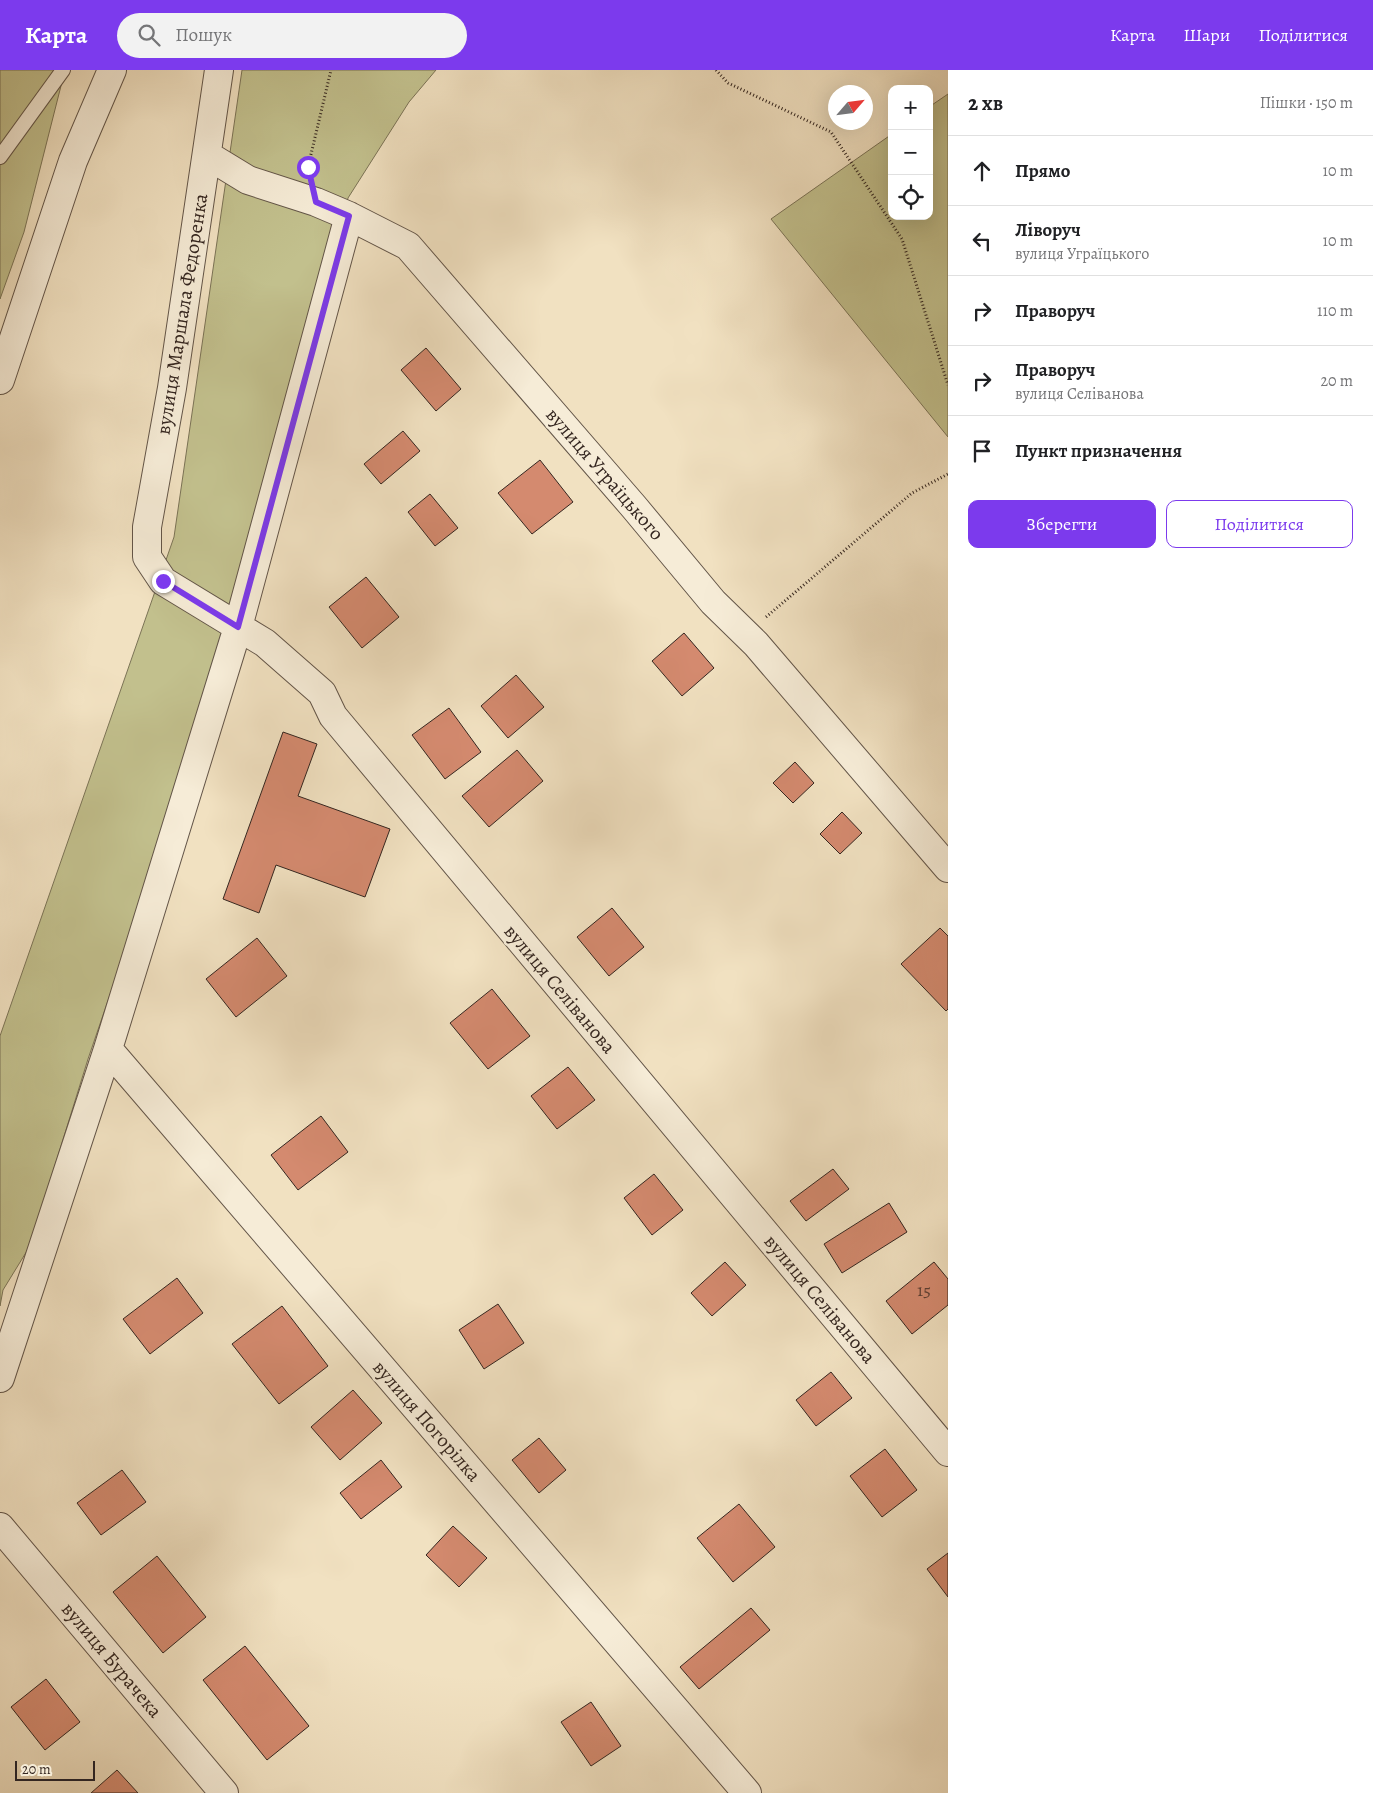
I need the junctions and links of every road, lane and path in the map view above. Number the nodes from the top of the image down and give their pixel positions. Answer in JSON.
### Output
{"nodes":[{"id":1,"x":63,"y":70,"type":"edge"},
{"id":2,"x":112,"y":70,"type":"edge"},
{"id":3,"x":219,"y":70,"type":"edge"},
{"id":4,"x":331,"y":70,"type":"edge"},
{"id":5,"x":716,"y":70,"type":"edge"},
{"id":6,"x":207,"y":154,"type":"junction"},
{"id":7,"x":0,"y":158,"type":"edge"},
{"id":8,"x":316,"y":202,"type":"junction"},
{"id":9,"x":349,"y":216,"type":"junction"},
{"id":10,"x":0,"y":380,"type":"edge"},
{"id":11,"x":948,"y":385,"type":"edge"},
{"id":12,"x":948,"y":474,"type":"edge"},
{"id":13,"x":147,"y":557,"type":"joint"},
{"id":14,"x":238,"y":627,"type":"junction"},
{"id":15,"x":747,"y":634,"type":"junction"},
{"id":16,"x":948,"y":868,"type":"edge"},
{"id":17,"x":108,"y":1050,"type":"junction"},
{"id":18,"x":0,"y":1378,"type":"edge"},
{"id":19,"x":948,"y":1452,"type":"edge"},
{"id":20,"x":0,"y":1527,"type":"edge"},
{"id":21,"x":224,"y":1793,"type":"edge"},
{"id":22,"x":747,"y":1793,"type":"edge"}],
"edges":[{"from":1,"to":7,"type":"lane"},
{"from":2,"to":10,"type":"street"},
{"from":3,"to":6,"type":"street","name":"вулиця Маршала Федоренка"},
{"from":4,"to":8,"type":"path"},
{"from":5,"to":11,"type":"path"},
{"from":6,"to":8,"type":"street","name":"вулиця Уграїцького"},
{"from":6,"to":13,"type":"street","name":"вулиця Маршала Федоренка"},
{"from":8,"to":9,"type":"street","name":"вулиця Уграїцького"},
{"from":9,"to":14,"type":"street"},
{"from":9,"to":15,"type":"street","name":"вулиця Уграїцького"},
{"from":12,"to":15,"type":"path"},
{"from":13,"to":14,"type":"street","name":"вулиця Селіванова"},
{"from":14,"to":17,"type":"street"},
{"from":14,"to":19,"type":"street","name":"вулиця Селіванова"},
{"from":15,"to":16,"type":"street","name":"вулиця Уграїцького"},
{"from":17,"to":18,"type":"street"},
{"from":17,"to":22,"type":"street","name":"вулиця Погорілка"},
{"from":20,"to":21,"type":"street","name":"вулиця Бурачека"}]}
